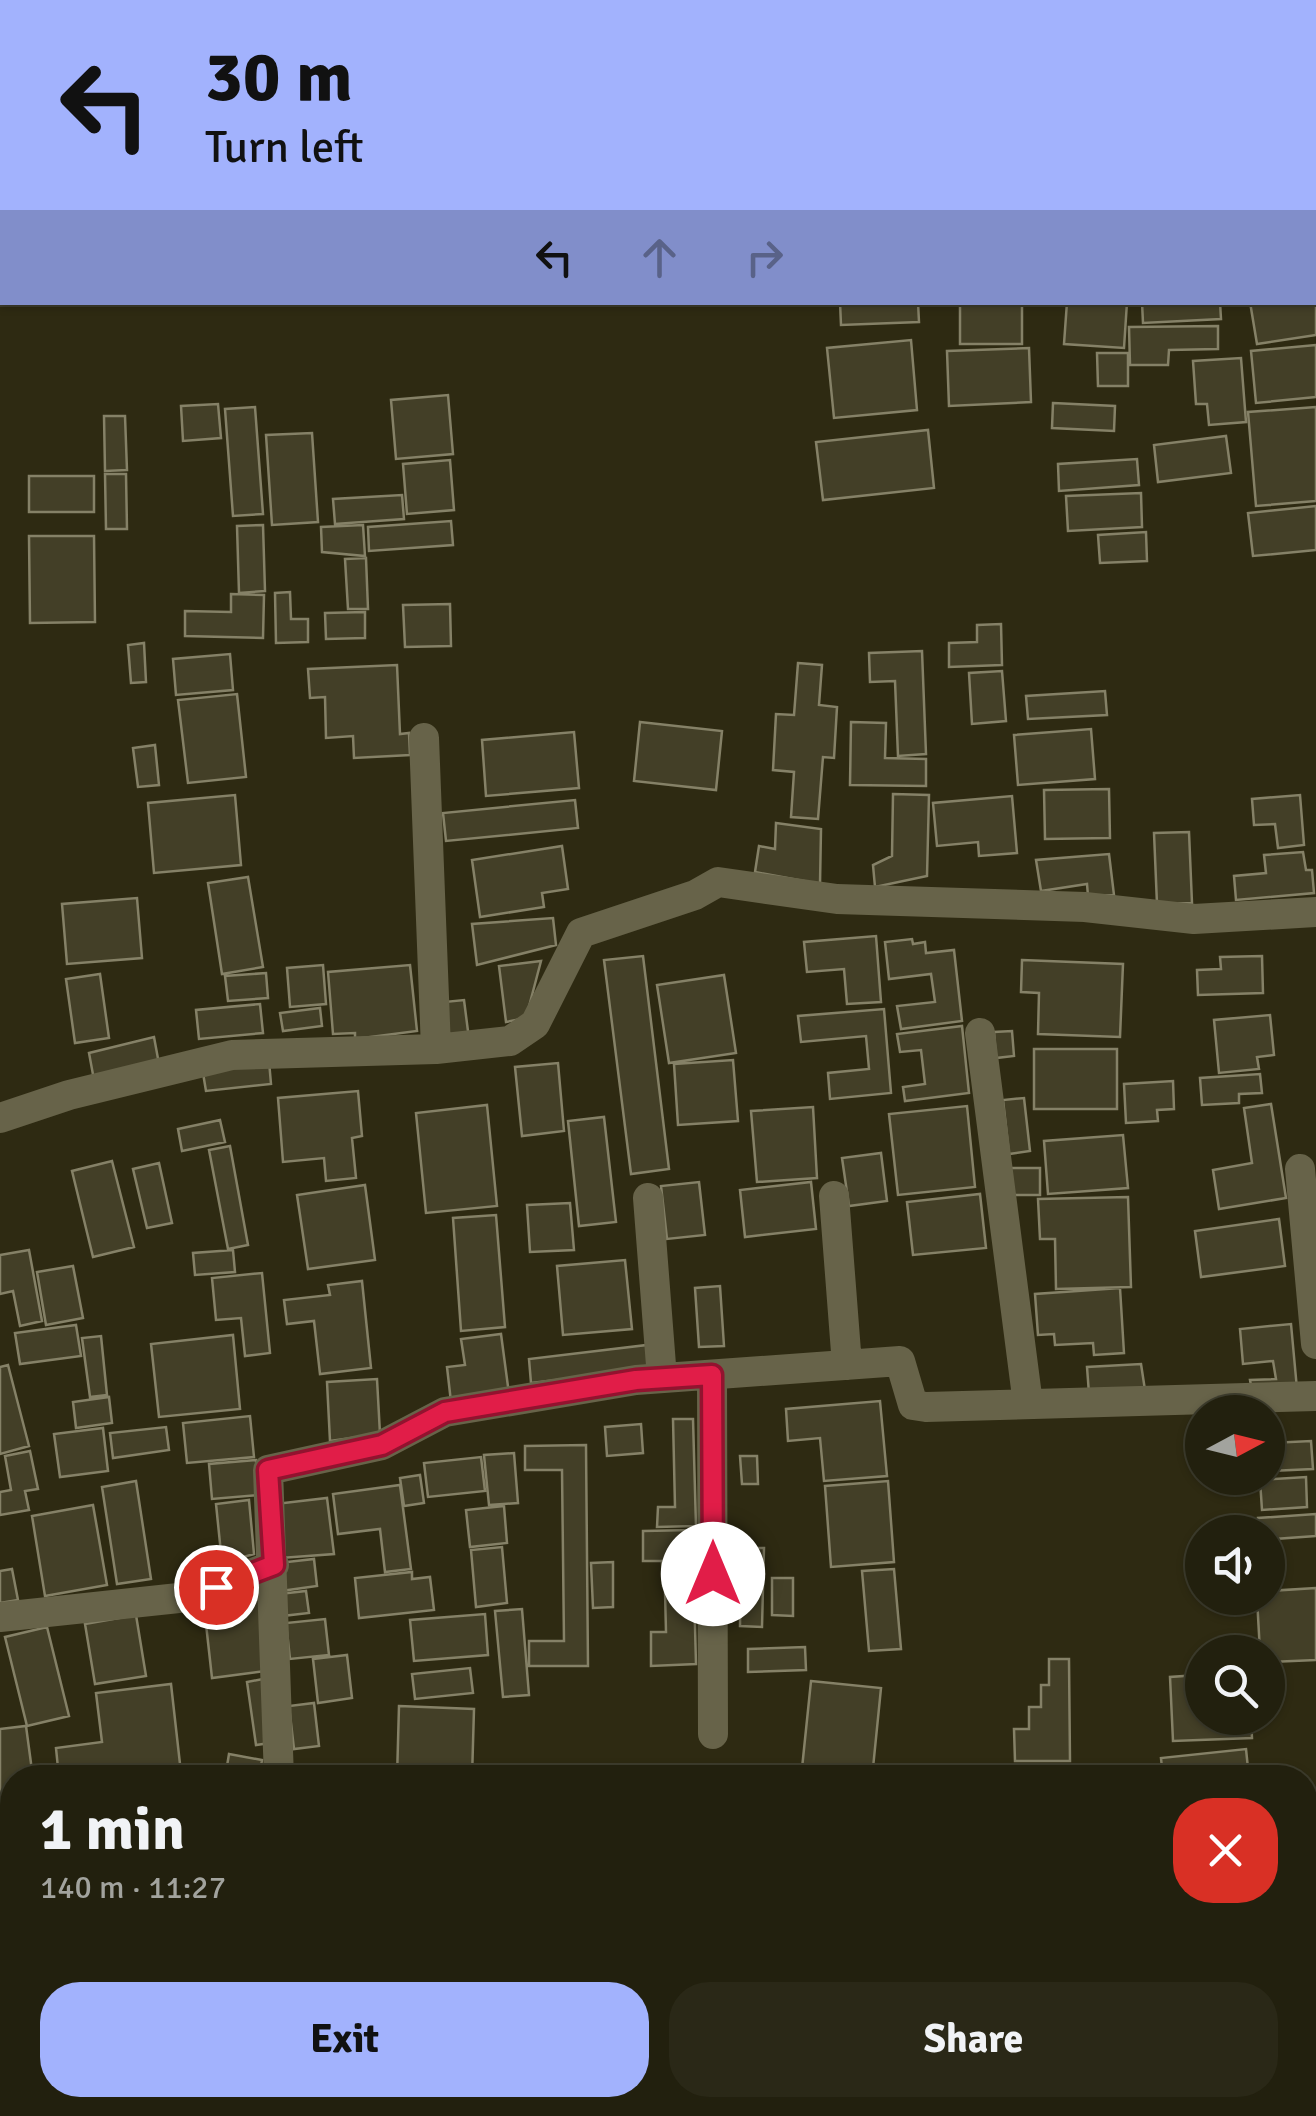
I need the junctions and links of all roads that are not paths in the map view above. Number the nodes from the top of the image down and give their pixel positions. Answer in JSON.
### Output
{"nodes":[{"id":1,"x":424,"y":738,"type":"dead end"},
{"id":2,"x":1316,"y":912,"type":"edge"},
{"id":3,"x":980,"y":1032,"type":"dead end"},
{"id":4,"x":436,"y":1049,"type":"junction"},
{"id":5,"x":0,"y":1118,"type":"edge"},
{"id":6,"x":1300,"y":1169,"type":"dead end"},
{"id":7,"x":834,"y":1196,"type":"dead end"},
{"id":8,"x":648,"y":1198,"type":"dead end"},
{"id":9,"x":1316,"y":1344,"type":"edge"},
{"id":10,"x":847,"y":1365,"type":"junction"},
{"id":11,"x":712,"y":1375,"type":"junction"},
{"id":12,"x":662,"y":1378,"type":"junction"},
{"id":13,"x":1316,"y":1396,"type":"edge"},
{"id":14,"x":1028,"y":1404,"type":"junction"},
{"id":15,"x":274,"y":1565,"type":"junction"},
{"id":16,"x":0,"y":1618,"type":"edge"},
{"id":17,"x":714,"y":1734,"type":"dead end"},
{"id":18,"x":279,"y":1765,"type":"edge"}],
"edges":[{"from":1,"to":4,"type":"street"},
{"from":2,"to":4,"type":"street"},
{"from":3,"to":14,"type":"street"},
{"from":4,"to":5,"type":"street"},
{"from":6,"to":9,"type":"street"},
{"from":7,"to":10,"type":"street"},
{"from":8,"to":12,"type":"street"},
{"from":10,"to":11,"type":"street"},
{"from":10,"to":14,"type":"street"},
{"from":11,"to":12,"type":"street"},
{"from":11,"to":17,"type":"street"},
{"from":12,"to":15,"type":"street"},
{"from":13,"to":14,"type":"street"},
{"from":15,"to":16,"type":"street"},
{"from":15,"to":18,"type":"street"}]}
